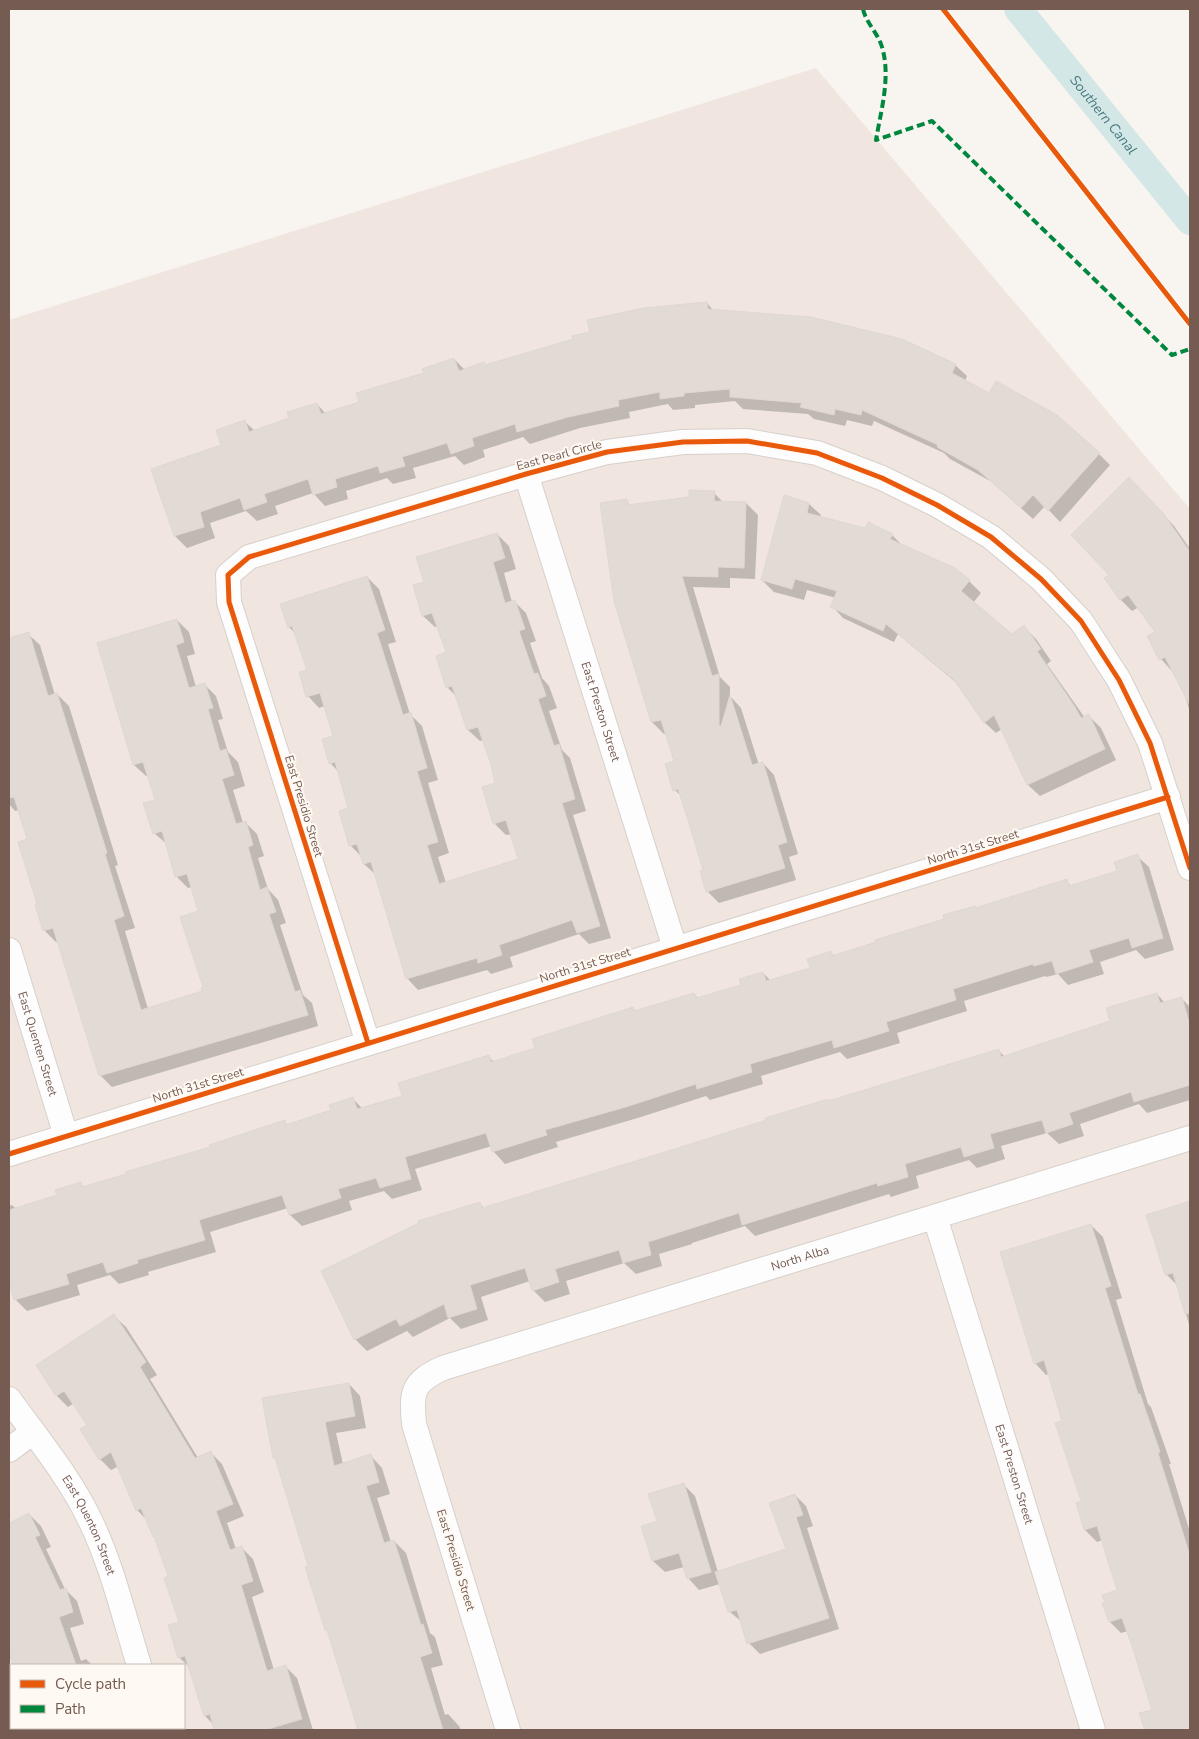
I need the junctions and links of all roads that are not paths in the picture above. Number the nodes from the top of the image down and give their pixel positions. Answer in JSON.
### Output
{"nodes":[{"id":1,"x":526,"y":474,"type":"junction"},
{"id":2,"x":228,"y":575,"type":"joint"},
{"id":3,"x":1168,"y":797,"type":"junction"},
{"id":4,"x":1190,"y":868,"type":"edge"},
{"id":5,"x":675,"y":948,"type":"junction"},
{"id":6,"x":9,"y":950,"type":"edge"},
{"id":7,"x":368,"y":1043,"type":"junction"},
{"id":8,"x":66,"y":1136,"type":"junction"},
{"id":9,"x":1190,"y":1138,"type":"edge"},
{"id":10,"x":9,"y":1154,"type":"edge"},
{"id":11,"x":936,"y":1217,"type":"junction"},
{"id":12,"x":415,"y":1388,"type":"joint"},
{"id":13,"x":9,"y":1399,"type":"edge"},
{"id":14,"x":33,"y":1432,"type":"junction"},
{"id":15,"x":9,"y":1450,"type":"edge"},
{"id":16,"x":139,"y":1664,"type":"edge"},
{"id":17,"x":508,"y":1730,"type":"edge"},
{"id":18,"x":1093,"y":1730,"type":"edge"}],
"edges":[{"from":1,"to":2,"type":"street","name":"East Pearl Circle"},
{"from":1,"to":3,"type":"street","name":"East Pearl Circle"},
{"from":1,"to":5,"type":"street","name":"East Preston Street"},
{"from":2,"to":7,"type":"street","name":"East Presidio Street"},
{"from":3,"to":4,"type":"street","name":"East Pearl Circle"},
{"from":3,"to":5,"type":"street","name":"North 31st Street"},
{"from":5,"to":7,"type":"street","name":"North 31st Street"},
{"from":6,"to":8,"type":"street","name":"East Quenten Street"},
{"from":7,"to":8,"type":"street","name":"North 31st Street"},
{"from":8,"to":10,"type":"street","name":"North 31st Street"},
{"from":9,"to":11,"type":"street","name":"North Alba"},
{"from":11,"to":12,"type":"street","name":"North Alba"},
{"from":11,"to":18,"type":"street","name":"East Preston Street"},
{"from":12,"to":17,"type":"street","name":"East Presidio Street"},
{"from":13,"to":14,"type":"street","name":"East Quenton Street"},
{"from":14,"to":15,"type":"street"},
{"from":14,"to":16,"type":"street","name":"East Quenton Street"}]}
